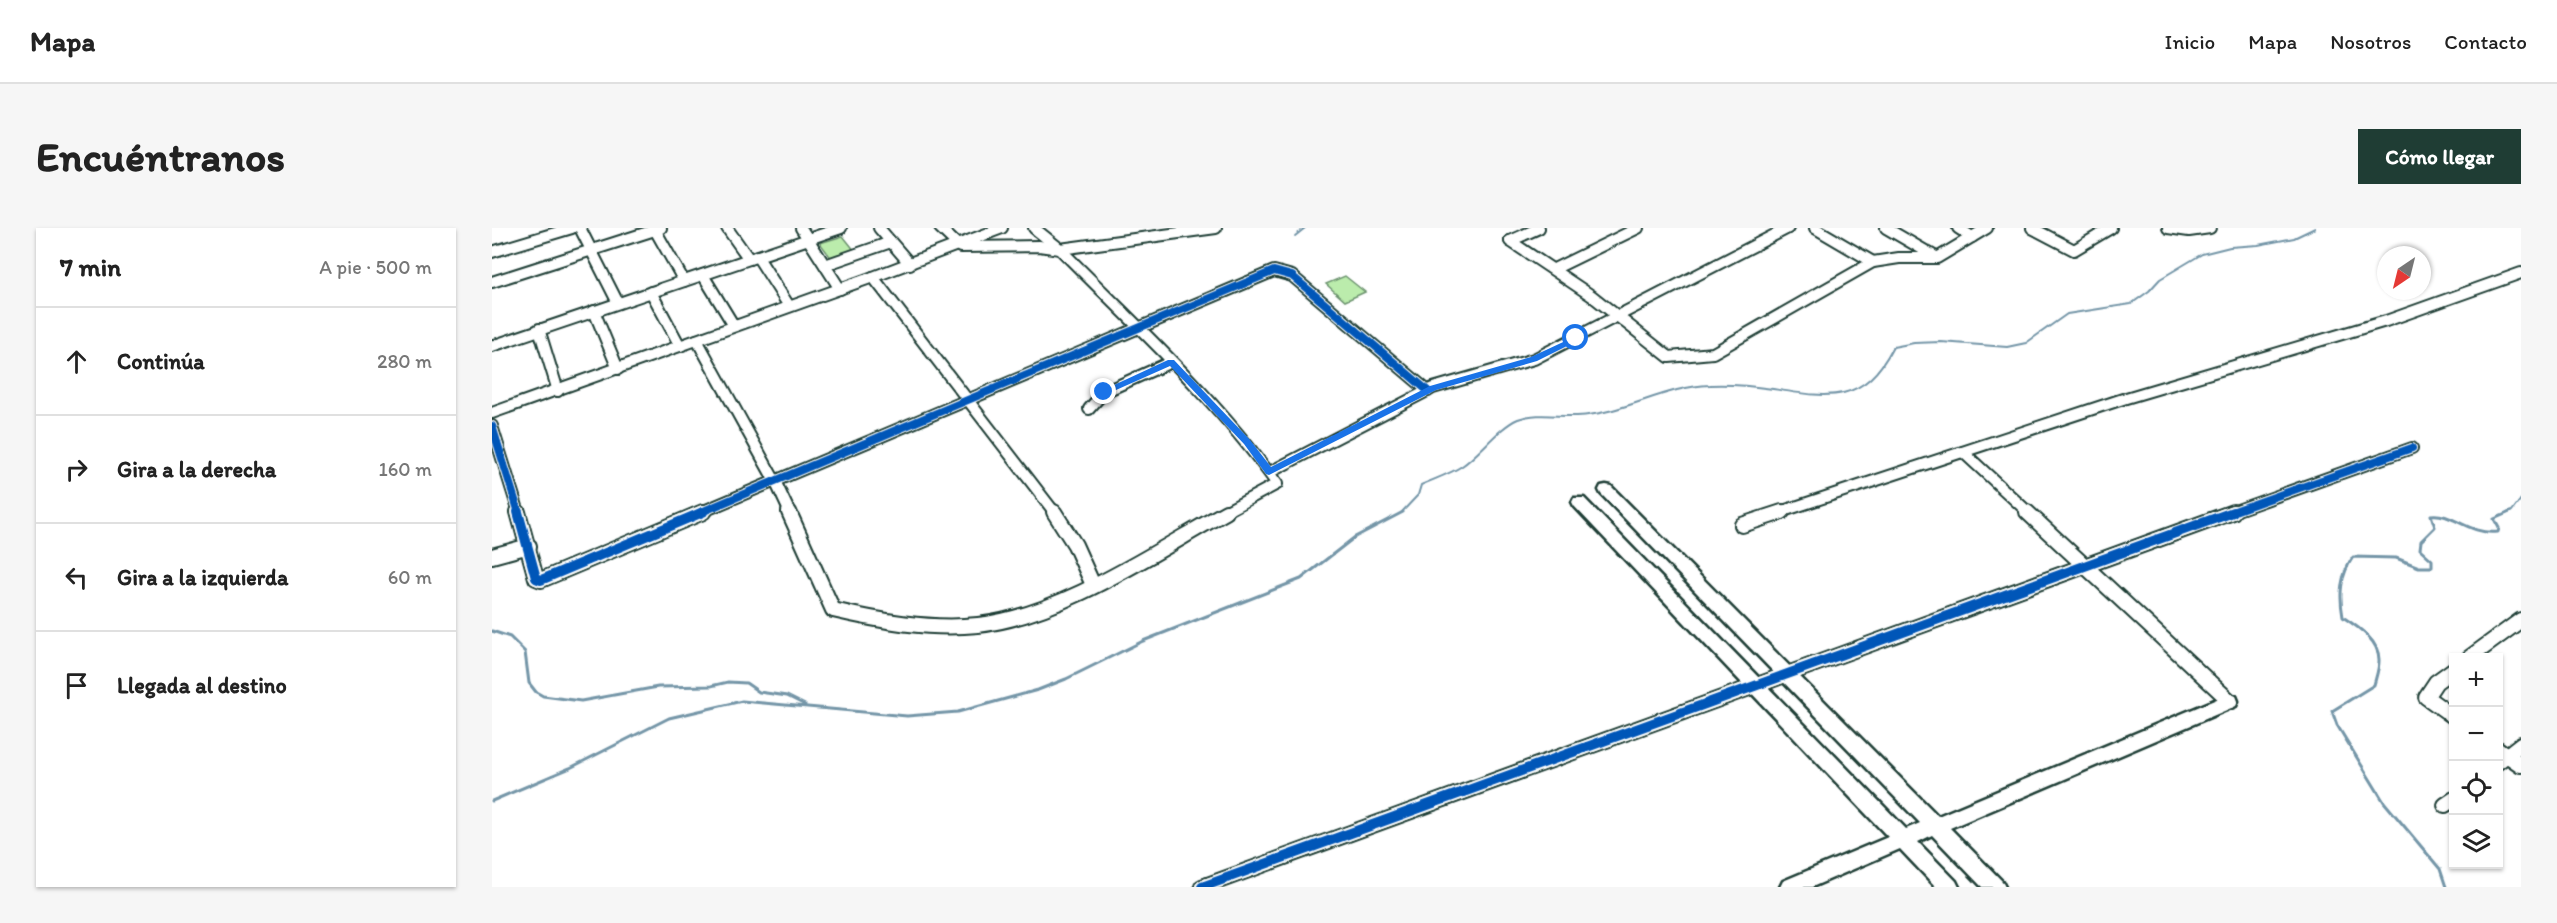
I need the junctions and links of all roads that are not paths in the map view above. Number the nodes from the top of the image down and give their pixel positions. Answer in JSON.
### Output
{"nodes":[{"id":1,"x":572,"y":228,"type":"edge"},
{"id":2,"x":580,"y":228,"type":"edge"},
{"id":3,"x":727,"y":228,"type":"edge"},
{"id":4,"x":801,"y":228,"type":"edge"},
{"id":5,"x":841,"y":228,"type":"edge"},
{"id":6,"x":879,"y":228,"type":"edge"},
{"id":7,"x":940,"y":228,"type":"edge"},
{"id":8,"x":1001,"y":228,"type":"edge"},
{"id":9,"x":1034,"y":228,"type":"edge"},
{"id":10,"x":1216,"y":228,"type":"edge"},
{"id":11,"x":1539,"y":228,"type":"edge"},
{"id":12,"x":1638,"y":228,"type":"edge"},
{"id":13,"x":1788,"y":228,"type":"edge"},
{"id":14,"x":1815,"y":228,"type":"edge"},
{"id":15,"x":1886,"y":228,"type":"edge"},
{"id":16,"x":1958,"y":228,"type":"edge"},
{"id":17,"x":1987,"y":228,"type":"edge"},
{"id":18,"x":2032,"y":228,"type":"edge"},
{"id":19,"x":2168,"y":228,"type":"edge"},
{"id":20,"x":2210,"y":228,"type":"edge"},
{"id":21,"x":657,"y":229,"type":"edge"},
{"id":22,"x":2107,"y":229,"type":"edge"},
{"id":23,"x":1972,"y":237,"type":"junction"},
{"id":24,"x":808,"y":239,"type":"junction"},
{"id":25,"x":891,"y":242,"type":"junction"},
{"id":26,"x":956,"y":245,"type":"junction"},
{"id":27,"x":1060,"y":249,"type":"junction"},
{"id":28,"x":591,"y":250,"type":"junction"},
{"id":29,"x":492,"y":252,"type":"edge"},
{"id":30,"x":753,"y":258,"type":"junction"},
{"id":31,"x":1936,"y":258,"type":"junction"},
{"id":32,"x":1873,"y":262,"type":"junction"},
{"id":33,"x":910,"y":264,"type":"junction"},
{"id":34,"x":825,"y":265,"type":"junction"},
{"id":35,"x":1556,"y":268,"type":"junction"},
{"id":36,"x":2521,"y":273,"type":"edge"},
{"id":37,"x":703,"y":275,"type":"junction"},
{"id":38,"x":873,"y":277,"type":"junction"},
{"id":39,"x":684,"y":281,"type":"junction"},
{"id":40,"x":492,"y":282,"type":"edge"},
{"id":41,"x":840,"y":289,"type":"junction"},
{"id":42,"x":651,"y":292,"type":"junction"},
{"id":43,"x":618,"y":303,"type":"junction"},
{"id":44,"x":789,"y":306,"type":"junction"},
{"id":45,"x":594,"y":311,"type":"junction"},
{"id":46,"x":1621,"y":316,"type":"junction"},
{"id":47,"x":734,"y":326,"type":"junction"},
{"id":48,"x":539,"y":329,"type":"junction"},
{"id":49,"x":1138,"y":330,"type":"junction"},
{"id":50,"x":697,"y":340,"type":"junction"},
{"id":51,"x":492,"y":346,"type":"edge"},
{"id":52,"x":680,"y":346,"type":"junction"},
{"id":53,"x":1171,"y":362,"type":"junction"},
{"id":54,"x":618,"y":369,"type":"junction"},
{"id":55,"x":558,"y":390,"type":"junction"},
{"id":56,"x":1428,"y":391,"type":"junction"},
{"id":57,"x":968,"y":401,"type":"junction"},
{"id":58,"x":1089,"y":409,"type":"dead end"},
{"id":59,"x":492,"y":413,"type":"edge"},
{"id":60,"x":492,"y":426,"type":"edge"},
{"id":61,"x":2412,"y":448,"type":"dead end"},
{"id":62,"x":1963,"y":452,"type":"junction"},
{"id":63,"x":1269,"y":472,"type":"junction"},
{"id":64,"x":776,"y":483,"type":"junction"},
{"id":65,"x":1606,"y":490,"type":"dead end"},
{"id":66,"x":1579,"y":502,"type":"dead end"},
{"id":67,"x":1742,"y":525,"type":"dead end"},
{"id":68,"x":529,"y":546,"type":"junction"},
{"id":69,"x":492,"y":556,"type":"edge"},
{"id":70,"x":2085,"y":565,"type":"junction"},
{"id":71,"x":1093,"y":585,"type":"junction"},
{"id":72,"x":2521,"y":620,"type":"edge"},
{"id":73,"x":2475,"y":653,"type":"edge"},
{"id":74,"x":2449,"y":673,"type":"edge"},
{"id":75,"x":1786,"y":674,"type":"junction"},
{"id":76,"x":1755,"y":685,"type":"junction"},
{"id":77,"x":2230,"y":701,"type":"joint"},
{"id":78,"x":2449,"y":713,"type":"edge"},
{"id":79,"x":2521,"y":744,"type":"edge"},
{"id":80,"x":2503,"y":754,"type":"edge"},
{"id":81,"x":2503,"y":756,"type":"edge"},
{"id":82,"x":2521,"y":765,"type":"edge"},
{"id":83,"x":1935,"y":826,"type":"junction"},
{"id":84,"x":1903,"y":839,"type":"junction"},
{"id":85,"x":1202,"y":887,"type":"edge"},
{"id":86,"x":1790,"y":887,"type":"edge"},
{"id":87,"x":1949,"y":887,"type":"edge"},
{"id":88,"x":1995,"y":887,"type":"edge"}],
"edges":[{"from":1,"to":29,"type":"street"},
{"from":2,"to":28,"type":"street"},
{"from":3,"to":30,"type":"street"},
{"from":4,"to":24,"type":"street"},
{"from":5,"to":24,"type":"street"},
{"from":6,"to":25,"type":"street"},
{"from":7,"to":26,"type":"street"},
{"from":8,"to":26,"type":"street"},
{"from":9,"to":27,"type":"street"},
{"from":10,"to":27,"type":"street"},
{"from":11,"to":35,"type":"street"},
{"from":12,"to":35,"type":"street"},
{"from":13,"to":46,"type":"street"},
{"from":14,"to":32,"type":"street"},
{"from":15,"to":31,"type":"street"},
{"from":16,"to":23,"type":"street"},
{"from":17,"to":23,"type":"street"},
{"from":18,"to":22,"type":"street"},
{"from":19,"to":20,"type":"street"},
{"from":21,"to":28,"type":"street"},
{"from":21,"to":39,"type":"street"},
{"from":23,"to":31,"type":"street"},
{"from":24,"to":30,"type":"street"},
{"from":24,"to":34,"type":"street"},
{"from":25,"to":33,"type":"street"},
{"from":25,"to":34,"type":"street"},
{"from":26,"to":27,"type":"street"},
{"from":26,"to":33,"type":"street"},
{"from":27,"to":49,"type":"street"},
{"from":28,"to":40,"type":"street"},
{"from":28,"to":43,"type":"street"},
{"from":30,"to":37,"type":"street"},
{"from":30,"to":44,"type":"street"},
{"from":31,"to":32,"type":"street"},
{"from":32,"to":46,"type":"street"},
{"from":33,"to":38,"type":"street"},
{"from":34,"to":41,"type":"street"},
{"from":35,"to":46,"type":"street"},
{"from":36,"to":62,"type":"street"},
{"from":37,"to":39,"type":"street"},
{"from":37,"to":47,"type":"street"},
{"from":38,"to":41,"type":"street"},
{"from":38,"to":57,"type":"street"},
{"from":39,"to":42,"type":"street"},
{"from":41,"to":44,"type":"street"},
{"from":42,"to":43,"type":"street"},
{"from":42,"to":52,"type":"street"},
{"from":43,"to":45,"type":"street"},
{"from":44,"to":47,"type":"street"},
{"from":45,"to":48,"type":"street"},
{"from":45,"to":54,"type":"street"},
{"from":46,"to":56,"type":"street"},
{"from":47,"to":50,"type":"street"},
{"from":48,"to":51,"type":"street"},
{"from":48,"to":55,"type":"street"},
{"from":49,"to":53,"type":"street"},
{"from":49,"to":56,"type":"street"},
{"from":49,"to":57,"type":"street"},
{"from":50,"to":52,"type":"street"},
{"from":50,"to":64,"type":"street"},
{"from":52,"to":54,"type":"street"},
{"from":53,"to":58,"type":"street"},
{"from":53,"to":63,"type":"street"},
{"from":54,"to":55,"type":"street"},
{"from":55,"to":59,"type":"street"},
{"from":56,"to":63,"type":"street"},
{"from":57,"to":64,"type":"street"},
{"from":57,"to":71,"type":"street"},
{"from":60,"to":68,"type":"street"},
{"from":61,"to":70,"type":"street"},
{"from":62,"to":67,"type":"street"},
{"from":62,"to":70,"type":"street"},
{"from":63,"to":71,"type":"street"},
{"from":64,"to":68,"type":"street"},
{"from":64,"to":71,"type":"street"},
{"from":65,"to":75,"type":"street"},
{"from":66,"to":76,"type":"street"},
{"from":68,"to":69,"type":"street"},
{"from":70,"to":75,"type":"street"},
{"from":70,"to":77,"type":"street"},
{"from":72,"to":73,"type":"street"},
{"from":74,"to":78,"type":"street"},
{"from":75,"to":76,"type":"street"},
{"from":75,"to":83,"type":"street"},
{"from":76,"to":84,"type":"street"},
{"from":76,"to":85,"type":"street"},
{"from":77,"to":83,"type":"street"},
{"from":79,"to":80,"type":"street"},
{"from":81,"to":82,"type":"street"},
{"from":83,"to":84,"type":"street"},
{"from":83,"to":88,"type":"street"},
{"from":84,"to":86,"type":"street"},
{"from":84,"to":87,"type":"street"}]}
